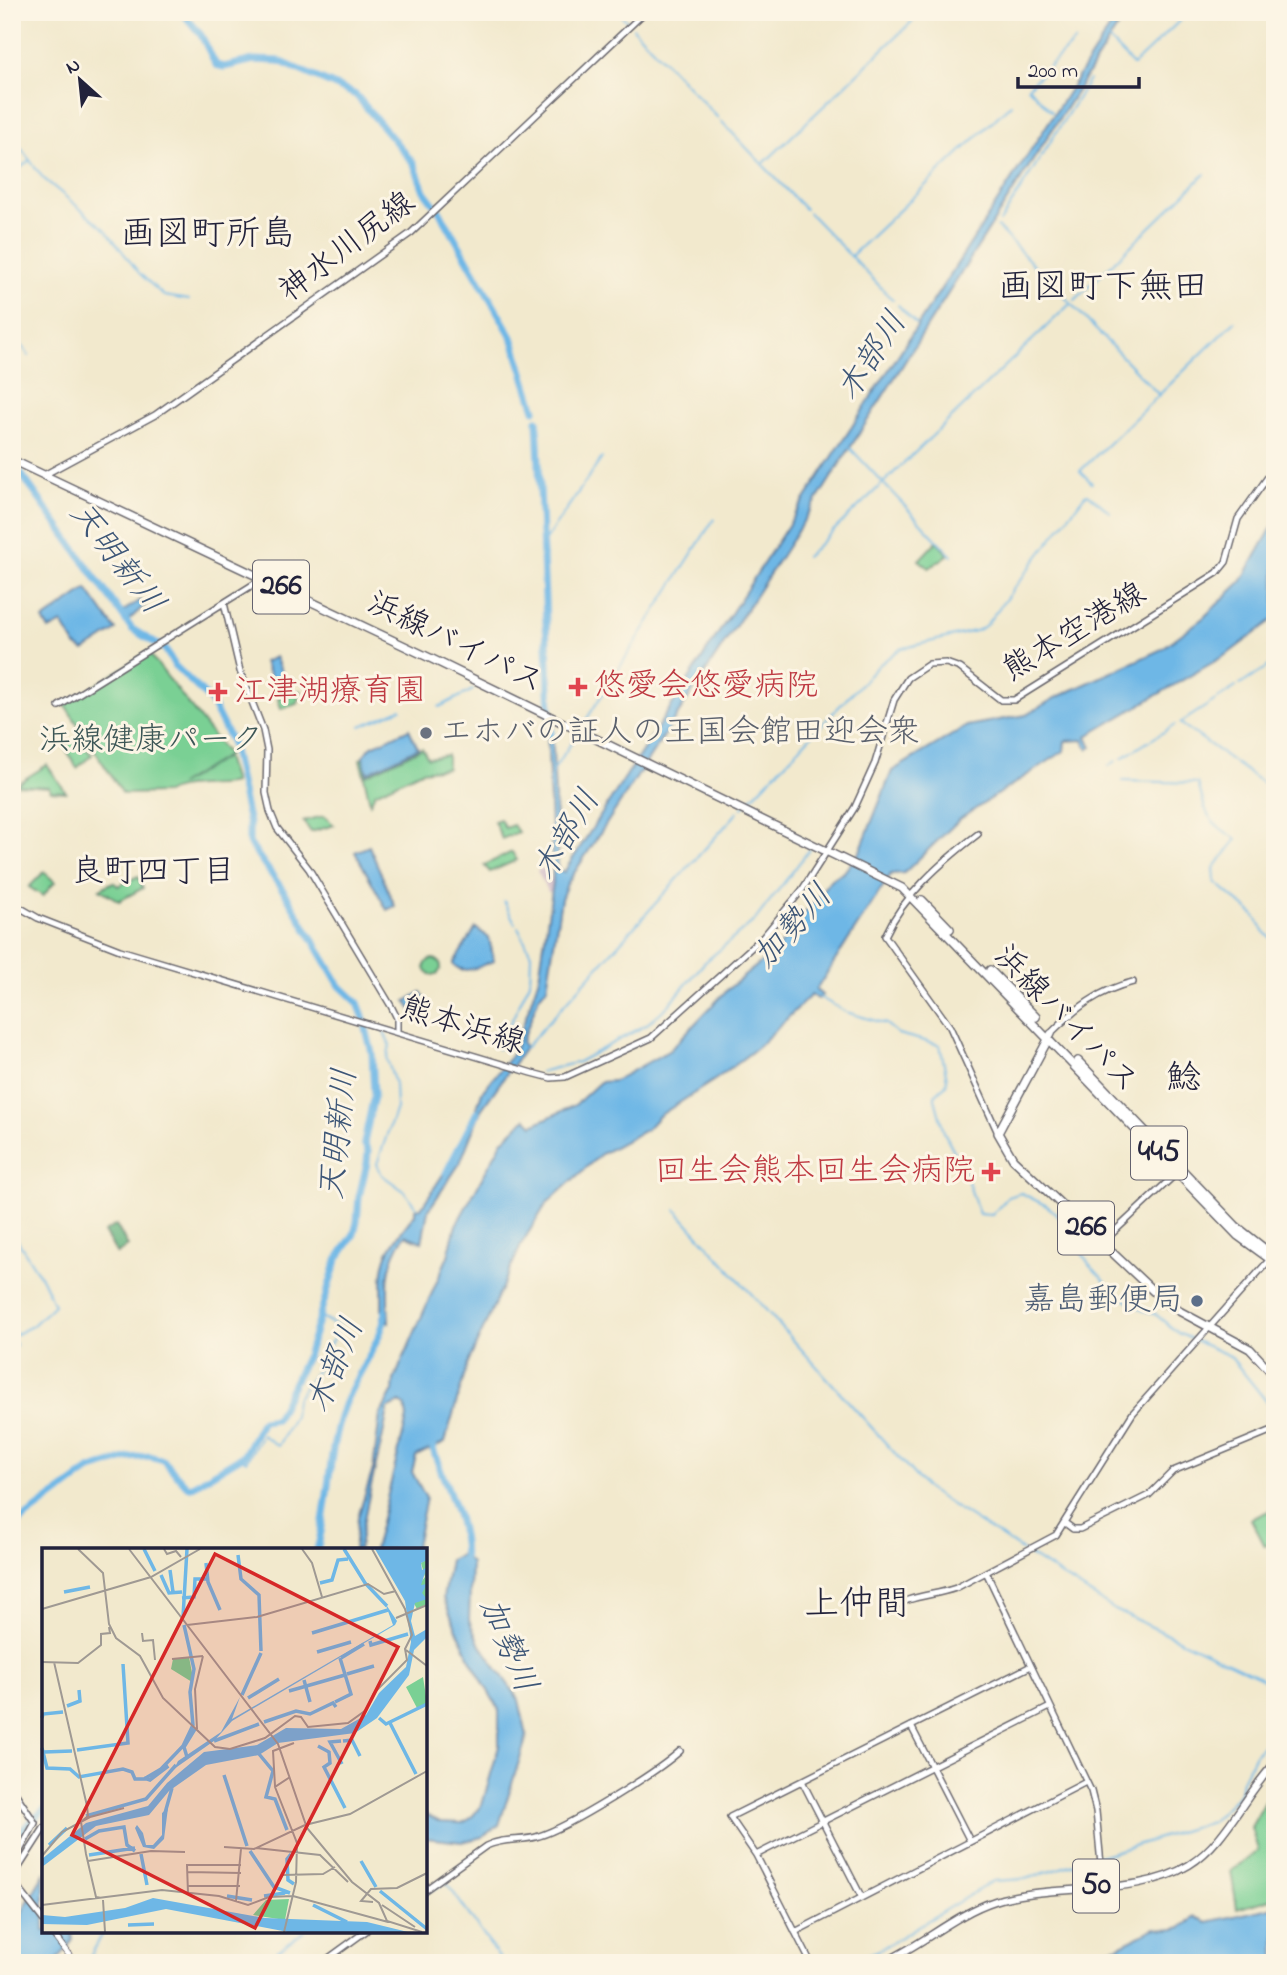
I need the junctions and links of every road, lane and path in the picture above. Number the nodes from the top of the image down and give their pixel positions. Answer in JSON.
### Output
{"nodes":[{"id":1,"x":645,"y":12,"type":"edge"},
{"id":2,"x":14,"y":461,"type":"edge"},
{"id":3,"x":1275,"y":467,"type":"edge"},
{"id":4,"x":44,"y":475,"type":"junction"},
{"id":5,"x":262,"y":579,"type":"junction"},
{"id":6,"x":224,"y":603,"type":"junction"},
{"id":7,"x":59,"y":706,"type":"dead end"},
{"id":8,"x":978,"y":834,"type":"dead end"},
{"id":9,"x":828,"y":851,"type":"junction"},
{"id":10,"x":915,"y":898,"type":"junction"},
{"id":11,"x":12,"y":903,"type":"edge"},
{"id":12,"x":1133,"y":982,"type":"dead end"},
{"id":13,"x":397,"y":1031,"type":"junction"},
{"id":14,"x":1050,"y":1035,"type":"junction"},
{"id":15,"x":998,"y":1133,"type":"junction"},
{"id":16,"x":1180,"y":1170,"type":"junction"},
{"id":17,"x":1102,"y":1243,"type":"junction"},
{"id":18,"x":1273,"y":1258,"type":"edge"},
{"id":19,"x":1211,"y":1327,"type":"junction"},
{"id":20,"x":1275,"y":1376,"type":"edge"},
{"id":21,"x":1275,"y":1429,"type":"edge"},
{"id":22,"x":1065,"y":1523,"type":"junction"},
{"id":23,"x":986,"y":1572,"type":"junction"},
{"id":24,"x":885,"y":1612,"type":"dead end"},
{"id":25,"x":1031,"y":1666,"type":"junction"},
{"id":26,"x":1050,"y":1707,"type":"junction"},
{"id":27,"x":911,"y":1726,"type":"junction"},
{"id":28,"x":680,"y":1751,"type":"dead end"},
{"id":29,"x":1275,"y":1763,"type":"edge"},
{"id":30,"x":931,"y":1766,"type":"junction"},
{"id":31,"x":802,"y":1781,"type":"junction"},
{"id":32,"x":1087,"y":1782,"type":"junction"},
{"id":33,"x":12,"y":1788,"type":"edge"},
{"id":34,"x":823,"y":1822,"type":"junction"},
{"id":35,"x":42,"y":1831,"type":"edge"},
{"id":36,"x":970,"y":1841,"type":"junction"},
{"id":37,"x":756,"y":1855,"type":"junction"},
{"id":38,"x":12,"y":1865,"type":"edge"},
{"id":39,"x":13,"y":1881,"type":"edge"},
{"id":40,"x":1103,"y":1886,"type":"junction"},
{"id":41,"x":427,"y":1888,"type":"edge"},
{"id":42,"x":861,"y":1896,"type":"junction"},
{"id":43,"x":42,"y":1918,"type":"edge"},
{"id":44,"x":795,"y":1932,"type":"junction"},
{"id":45,"x":53,"y":1933,"type":"edge"},
{"id":46,"x":363,"y":1933,"type":"edge"},
{"id":47,"x":75,"y":1963,"type":"edge"},
{"id":48,"x":322,"y":1963,"type":"edge"},
{"id":49,"x":811,"y":1963,"type":"edge"},
{"id":50,"x":882,"y":1963,"type":"edge"}],
"edges":[{"from":1,"to":4,"type":"street","name":"神水川尻線"},
{"from":2,"to":4,"type":"highway","name":"浜線バイパス","number":"266"},
{"from":3,"to":9,"type":"street","name":"熊本空港線"},
{"from":4,"to":5,"type":"highway","name":"浜線バイパス","number":"266"},
{"from":5,"to":6,"type":"street"},
{"from":5,"to":9,"type":"highway","name":"浜線バイパス","number":"266"},
{"from":6,"to":7,"type":"street"},
{"from":6,"to":13,"type":"street"},
{"from":8,"to":10,"type":"street"},
{"from":9,"to":10,"type":"highway","name":"浜線バイパス","number":"266"},
{"from":9,"to":13,"type":"street","name":"熊本浜線"},
{"from":10,"to":14,"type":"highway","name":"浜線バイパス","number":"266"},
{"from":10,"to":15,"type":"street"},
{"from":11,"to":13,"type":"street","name":"熊本浜線"},
{"from":12,"to":14,"type":"street"},
{"from":14,"to":15,"type":"highway"},
{"from":14,"to":16,"type":"highway","name":"浜線バイパス","number":"445"},
{"from":15,"to":17,"type":"highway","number":"266"},
{"from":16,"to":17,"type":"street"},
{"from":16,"to":18,"type":"highway","name":"浜線バイパス","number":"445"},
{"from":17,"to":19,"type":"highway","number":"266"},
{"from":18,"to":19,"type":"street"},
{"from":19,"to":20,"type":"highway","number":"266"},
{"from":19,"to":22,"type":"street"},
{"from":21,"to":22,"type":"street"},
{"from":22,"to":23,"type":"street"},
{"from":23,"to":24,"type":"street"},
{"from":23,"to":25,"type":"street"},
{"from":25,"to":26,"type":"street"},
{"from":25,"to":27,"type":"street"},
{"from":26,"to":30,"type":"street"},
{"from":26,"to":32,"type":"street"},
{"from":27,"to":30,"type":"street"},
{"from":27,"to":31,"type":"street"},
{"from":28,"to":41,"type":"street"},
{"from":29,"to":40,"type":"main road","number":"50"},
{"from":30,"to":34,"type":"street"},
{"from":30,"to":36,"type":"street"},
{"from":31,"to":34,"type":"street"},
{"from":31,"to":37,"type":"street"},
{"from":32,"to":36,"type":"street"},
{"from":32,"to":40,"type":"street"},
{"from":33,"to":38,"type":"street"},
{"from":34,"to":37,"type":"street"},
{"from":34,"to":42,"type":"street"},
{"from":35,"to":39,"type":"street"},
{"from":36,"to":42,"type":"street"},
{"from":37,"to":44,"type":"street"},
{"from":39,"to":43,"type":"street"},
{"from":40,"to":50,"type":"main road","number":"50"},
{"from":42,"to":44,"type":"street"},
{"from":44,"to":49,"type":"street"},
{"from":45,"to":47,"type":"street"},
{"from":46,"to":48,"type":"street"}]}
